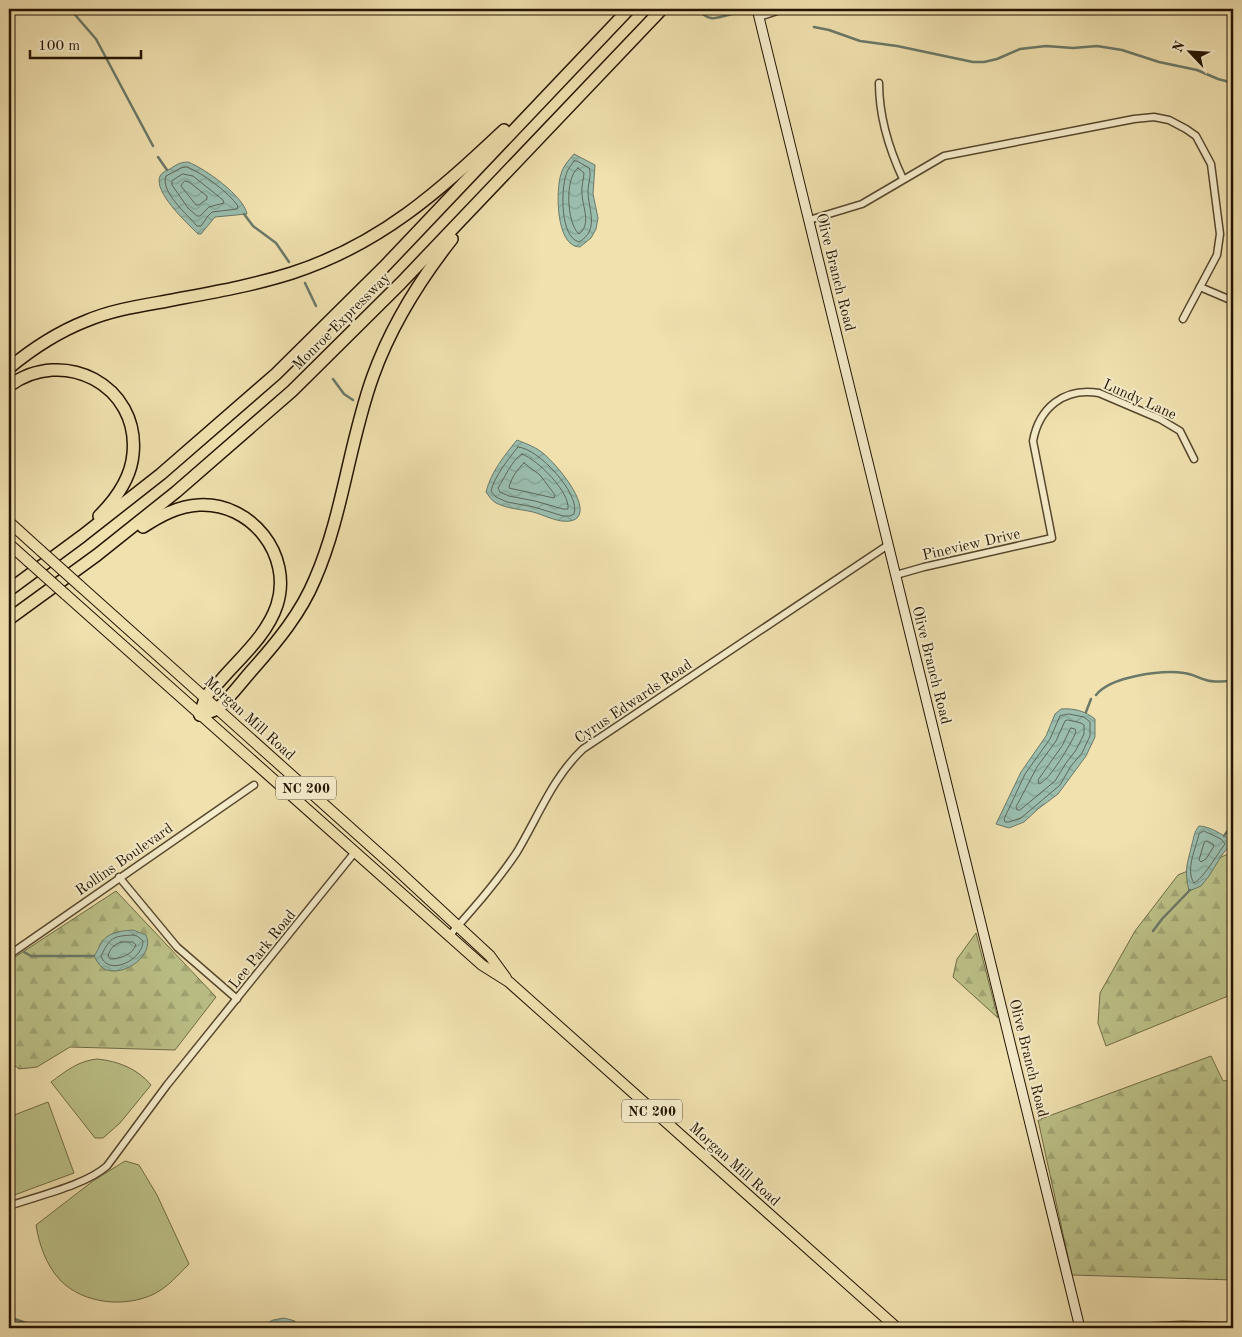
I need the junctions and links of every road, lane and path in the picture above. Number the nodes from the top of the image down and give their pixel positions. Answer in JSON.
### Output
{"nodes":[{"id":1,"x":630,"y":9,"type":"edge"},
{"id":2,"x":662,"y":9,"type":"edge"},
{"id":3,"x":783,"y":9,"type":"edge"},
{"id":4,"x":758,"y":13,"type":"edge"},
{"id":5,"x":589,"y":51,"type":"junction"},
{"id":6,"x":879,"y":83,"type":"dead end"},
{"id":7,"x":904,"y":179,"type":"junction"},
{"id":8,"x":500,"y":180,"type":"junction"},
{"id":9,"x":809,"y":220,"type":"junction"},
{"id":10,"x":1200,"y":287,"type":"junction"},
{"id":11,"x":1233,"y":301,"type":"edge"},
{"id":12,"x":1183,"y":320,"type":"dead end"},
{"id":13,"x":9,"y":368,"type":"edge"},
{"id":14,"x":9,"y":386,"type":"edge"},
{"id":15,"x":1194,"y":459,"type":"dead end"},
{"id":16,"x":9,"y":522,"type":"edge"},
{"id":17,"x":1052,"y":538,"type":"joint"},
{"id":18,"x":9,"y":544,"type":"edge"},
{"id":19,"x":888,"y":545,"type":"junction"},
{"id":20,"x":62,"y":552,"type":"junction"},
{"id":21,"x":96,"y":555,"type":"junction"},
{"id":22,"x":896,"y":575,"type":"junction"},
{"id":23,"x":9,"y":590,"type":"edge"},
{"id":24,"x":9,"y":620,"type":"edge"},
{"id":25,"x":205,"y":698,"type":"junction"},
{"id":26,"x":217,"y":709,"type":"junction"},
{"id":27,"x":200,"y":715,"type":"junction"},
{"id":28,"x":254,"y":785,"type":"dead end"},
{"id":29,"x":355,"y":852,"type":"junction"},
{"id":30,"x":119,"y":877,"type":"junction"},
{"id":31,"x":457,"y":926,"type":"junction"},
{"id":32,"x":449,"y":936,"type":"junction"},
{"id":33,"x":9,"y":955,"type":"edge"},
{"id":34,"x":509,"y":982,"type":"junction"},
{"id":35,"x":237,"y":999,"type":"junction"},
{"id":36,"x":9,"y":1206,"type":"edge"},
{"id":37,"x":897,"y":1328,"type":"edge"},
{"id":38,"x":1080,"y":1328,"type":"edge"},
{"id":39,"x":1116,"y":1328,"type":"edge"},
{"id":40,"x":1232,"y":1328,"type":"edge"}],
"edges":[{"from":1,"to":5,"type":"highway","name":"Monroe Expressway"},
{"from":2,"to":8,"type":"highway","name":"Monroe Expressway"},
{"from":3,"to":4,"type":"street"},
{"from":4,"to":9,"type":"street","name":"Olive Branch Road"},
{"from":5,"to":13,"type":"highway"},
{"from":5,"to":20,"type":"highway","name":"Monroe Expressway"},
{"from":6,"to":7,"type":"street"},
{"from":7,"to":9,"type":"street"},
{"from":7,"to":10,"type":"street"},
{"from":8,"to":21,"type":"highway","name":"Monroe Expressway"},
{"from":8,"to":26,"type":"highway"},
{"from":9,"to":19,"type":"street","name":"Olive Branch Road"},
{"from":10,"to":11,"type":"street"},
{"from":10,"to":12,"type":"street"},
{"from":14,"to":20,"type":"highway"},
{"from":15,"to":17,"type":"street","name":"Lundy Lane"},
{"from":16,"to":25,"type":"main road","name":"Morgan Mill Road","number":"NC 200","bridge":true},
{"from":17,"to":22,"type":"street","name":"Pineview Drive"},
{"from":18,"to":27,"type":"main road","name":"Morgan Mill Road","number":"NC 200","bridge":true},
{"from":19,"to":22,"type":"street","name":"Olive Branch Road"},
{"from":19,"to":31,"type":"street","name":"Cyrus Edwards Road"},
{"from":20,"to":23,"type":"highway","name":"Monroe Expressway"},
{"from":21,"to":24,"type":"highway","name":"Monroe Expressway"},
{"from":21,"to":25,"type":"highway"},
{"from":22,"to":38,"type":"street","name":"Olive Branch Road"},
{"from":25,"to":26,"type":"main road","name":"Morgan Mill Road","number":"NC 200"},
{"from":25,"to":27,"type":"highway"},
{"from":26,"to":27,"type":"highway"},
{"from":26,"to":31,"type":"main road","name":"Morgan Mill Road","number":"NC 200"},
{"from":27,"to":29,"type":"main road","name":"Morgan Mill Road","number":"NC 200"},
{"from":28,"to":30,"type":"street","name":"Rollins Boulevard"},
{"from":29,"to":32,"type":"main road","name":"Morgan Mill Road","number":"NC 200"},
{"from":29,"to":35,"type":"street","name":"Lee Park Road"},
{"from":30,"to":33,"type":"street","name":"Rollins Boulevard"},
{"from":30,"to":35,"type":"street"},
{"from":31,"to":32,"type":"street","name":"Cyrus Edwards Road"},
{"from":31,"to":34,"type":"main road","name":"Morgan Mill Road","number":"NC 200"},
{"from":32,"to":34,"type":"main road","name":"Morgan Mill Road","number":"NC 200"},
{"from":34,"to":37,"type":"main road","name":"Morgan Mill Road","number":"NC 200"},
{"from":35,"to":36,"type":"street","name":"Lee Park Road"},
{"from":39,"to":40,"type":"street"}]}
